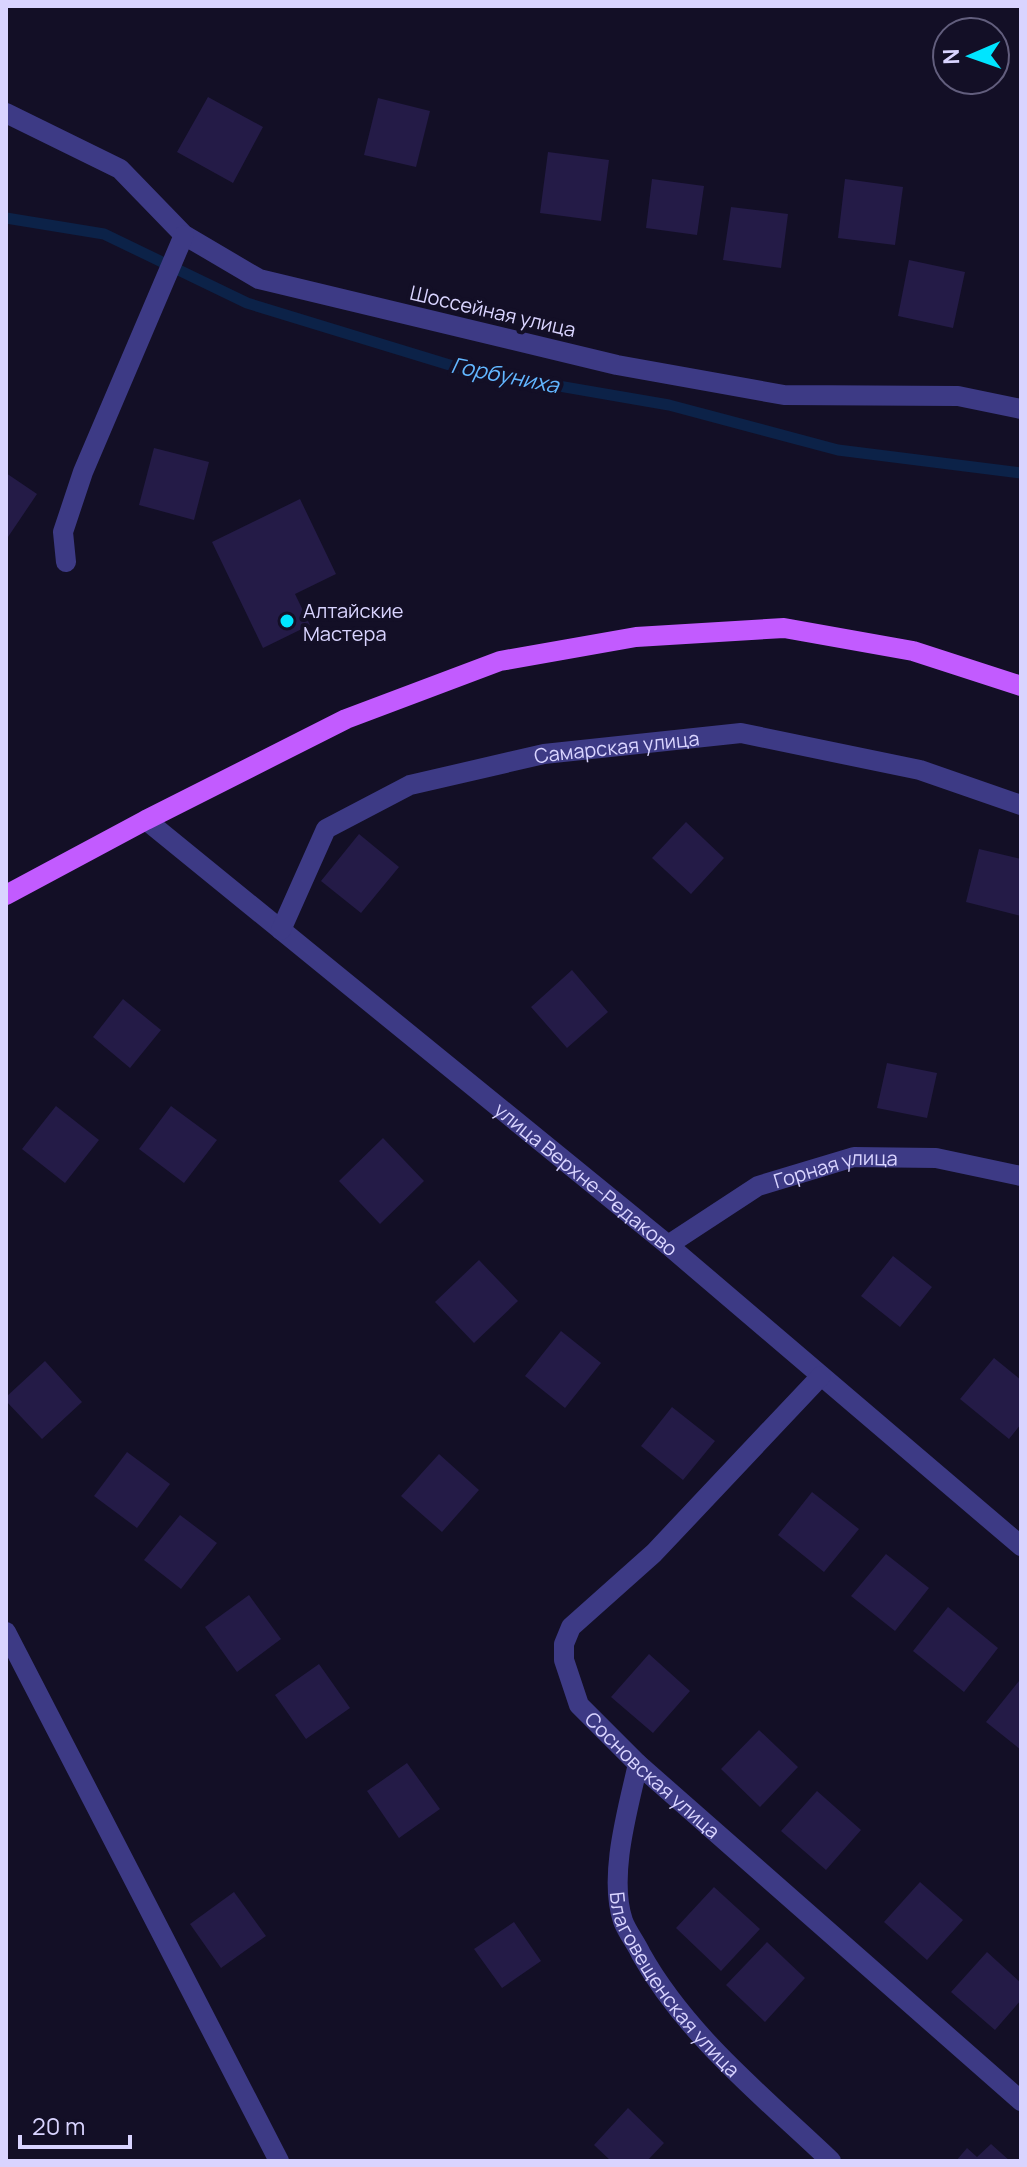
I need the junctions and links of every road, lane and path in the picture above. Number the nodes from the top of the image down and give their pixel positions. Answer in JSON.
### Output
{"nodes":[{"id":1,"x":6,"y":113,"type":"edge"},
{"id":2,"x":184,"y":235,"type":"junction"},
{"id":3,"x":1021,"y":409,"type":"edge"},
{"id":4,"x":66,"y":562,"type":"dead end"},
{"id":5,"x":1021,"y":686,"type":"edge"},
{"id":6,"x":1021,"y":805,"type":"edge"},
{"id":7,"x":146,"y":820,"type":"junction"},
{"id":8,"x":6,"y":894,"type":"edge"},
{"id":9,"x":281,"y":930,"type":"junction"},
{"id":10,"x":1021,"y":1176,"type":"edge"},
{"id":11,"x":668,"y":1245,"type":"junction"},
{"id":12,"x":821,"y":1376,"type":"junction"},
{"id":13,"x":1021,"y":1546,"type":"edge"},
{"id":14,"x":6,"y":1632,"type":"edge"},
{"id":15,"x":638,"y":1764,"type":"junction"},
{"id":16,"x":1021,"y":2101,"type":"edge"},
{"id":17,"x":279,"y":2161,"type":"edge"},
{"id":18,"x":831,"y":2161,"type":"edge"}],
"edges":[{"from":1,"to":2,"type":"street","name":"Шоссейная улица"},
{"from":2,"to":3,"type":"street","name":"Шоссейная улица"},
{"from":2,"to":4,"type":"street"},
{"from":5,"to":7,"type":"main road"},
{"from":6,"to":9,"type":"street","name":"Самарская улица"},
{"from":7,"to":8,"type":"main road"},
{"from":7,"to":9,"type":"street","name":"улица Верхне-Редаково"},
{"from":9,"to":11,"type":"street","name":"улица Верхне-Редаково"},
{"from":10,"to":11,"type":"street","name":"Горная улица"},
{"from":11,"to":12,"type":"street","name":"улица Верхне-Редаково"},
{"from":12,"to":13,"type":"street","name":"улица Верхне-Редаково"},
{"from":12,"to":15,"type":"street","name":"Сосновская улица"},
{"from":14,"to":17,"type":"street"},
{"from":15,"to":16,"type":"street","name":"Сосновская улица"},
{"from":15,"to":18,"type":"street","name":"Благовещенская улица"}]}
